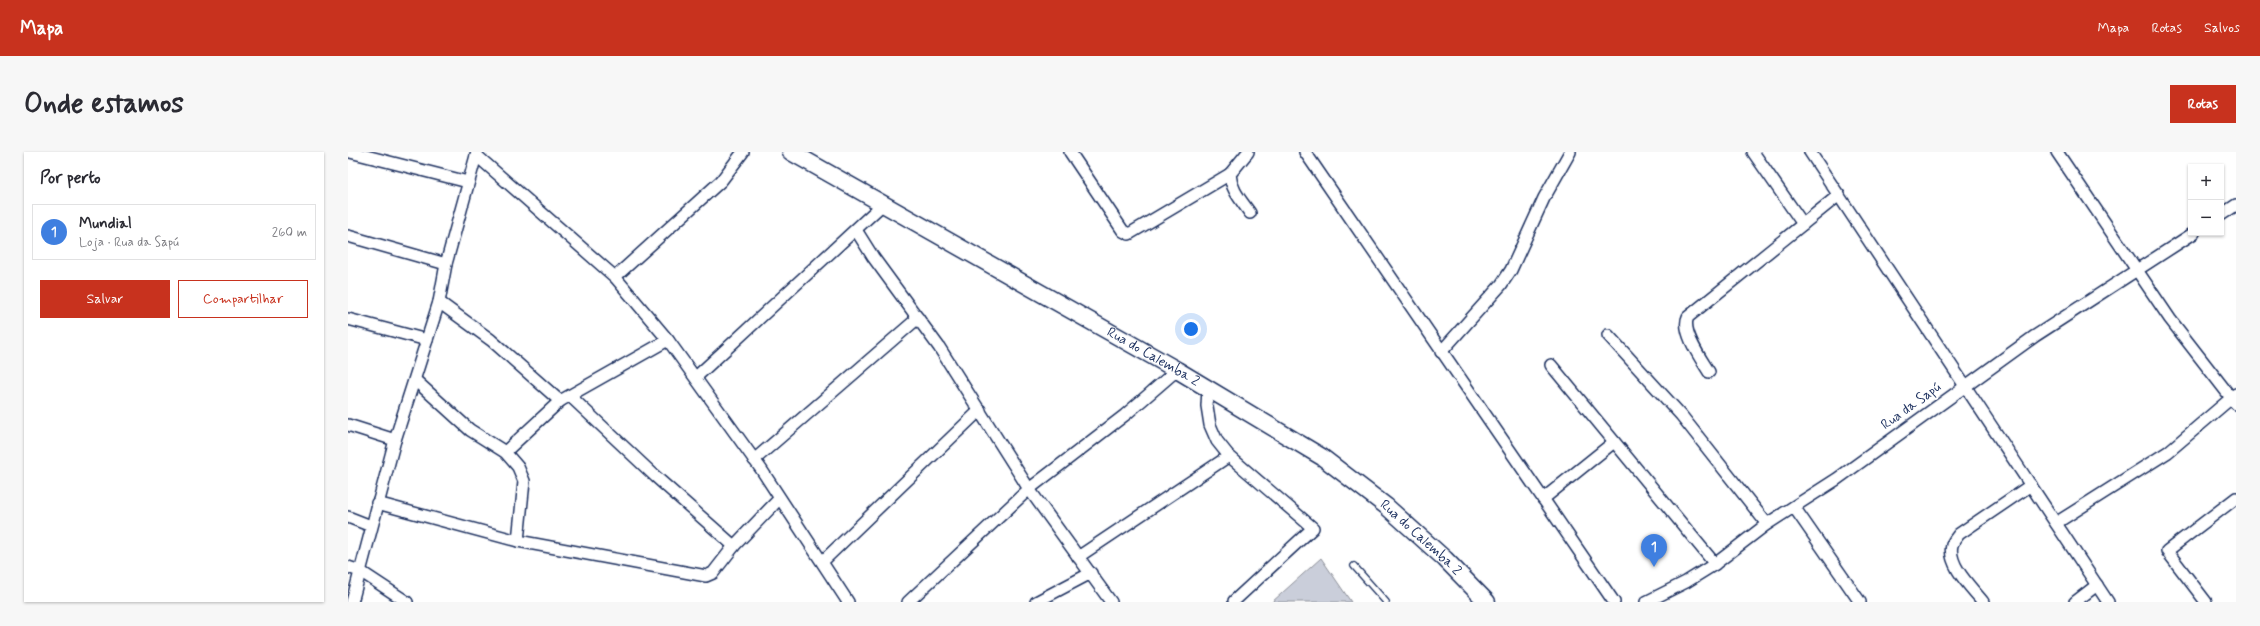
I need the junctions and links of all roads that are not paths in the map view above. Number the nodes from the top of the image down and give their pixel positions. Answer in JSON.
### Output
{"nodes":[{"id":1,"x":350,"y":152,"type":"edge"},
{"id":2,"x":743,"y":152,"type":"edge"},
{"id":3,"x":791,"y":152,"type":"edge"},
{"id":4,"x":812,"y":152,"type":"edge"},
{"id":5,"x":1070,"y":152,"type":"edge"},
{"id":6,"x":1248,"y":152,"type":"edge"},
{"id":7,"x":1305,"y":152,"type":"edge"},
{"id":8,"x":1570,"y":152,"type":"edge"},
{"id":9,"x":1753,"y":152,"type":"edge"},
{"id":10,"x":1810,"y":152,"type":"edge"},
{"id":11,"x":2057,"y":152,"type":"edge"},
{"id":12,"x":476,"y":154,"type":"edge"},
{"id":13,"x":818,"y":167,"type":"junction"},
{"id":14,"x":1230,"y":174,"type":"junction"},
{"id":15,"x":468,"y":182,"type":"junction"},
{"id":16,"x":1839,"y":195,"type":"junction"},
{"id":17,"x":884,"y":204,"type":"junction"},
{"id":18,"x":2236,"y":205,"type":"edge"},
{"id":19,"x":1250,"y":213,"type":"dead end"},
{"id":20,"x":2224,"y":213,"type":"edge"},
{"id":21,"x":1803,"y":224,"type":"junction"},
{"id":22,"x":856,"y":230,"type":"junction"},
{"id":23,"x":348,"y":236,"type":"edge"},
{"id":24,"x":2190,"y":236,"type":"edge"},
{"id":25,"x":446,"y":264,"type":"junction"},
{"id":26,"x":2137,"y":271,"type":"junction"},
{"id":27,"x":614,"y":277,"type":"junction"},
{"id":28,"x":439,"y":302,"type":"junction"},
{"id":29,"x":918,"y":318,"type":"junction"},
{"id":30,"x":348,"y":319,"type":"edge"},
{"id":31,"x":1608,"y":335,"type":"dead end"},
{"id":32,"x":427,"y":340,"type":"junction"},
{"id":33,"x":668,"y":340,"type":"junction"},
{"id":34,"x":1441,"y":352,"type":"junction"},
{"id":35,"x":1551,"y":365,"type":"dead end"},
{"id":36,"x":1176,"y":370,"type":"junction"},
{"id":37,"x":1709,"y":372,"type":"dead end"},
{"id":38,"x":696,"y":377,"type":"junction"},
{"id":39,"x":415,"y":380,"type":"junction"},
{"id":40,"x":1965,"y":386,"type":"junction"},
{"id":41,"x":1208,"y":388,"type":"junction"},
{"id":42,"x":565,"y":398,"type":"junction"},
{"id":43,"x":2234,"y":399,"type":"edge"},
{"id":44,"x":980,"y":410,"type":"junction"},
{"id":45,"x":348,"y":425,"type":"edge"},
{"id":46,"x":395,"y":440,"type":"junction"},
{"id":47,"x":1614,"y":442,"type":"junction"},
{"id":48,"x":505,"y":452,"type":"junction"},
{"id":49,"x":1229,"y":456,"type":"junction"},
{"id":50,"x":754,"y":460,"type":"junction"},
{"id":51,"x":2031,"y":485,"type":"junction"},
{"id":52,"x":1029,"y":489,"type":"junction"},
{"id":53,"x":2236,"y":498,"type":"edge"},
{"id":54,"x":779,"y":499,"type":"junction"},
{"id":55,"x":1542,"y":499,"type":"junction"},
{"id":56,"x":377,"y":503,"type":"junction"},
{"id":57,"x":1794,"y":507,"type":"junction"},
{"id":58,"x":348,"y":517,"type":"edge"},
{"id":59,"x":2056,"y":523,"type":"junction"},
{"id":60,"x":1767,"y":524,"type":"junction"},
{"id":61,"x":371,"y":526,"type":"junction"},
{"id":62,"x":518,"y":541,"type":"junction"},
{"id":63,"x":734,"y":546,"type":"junction"},
{"id":64,"x":1078,"y":557,"type":"junction"},
{"id":65,"x":822,"y":561,"type":"junction"},
{"id":66,"x":1715,"y":564,"type":"junction"},
{"id":67,"x":1354,"y":566,"type":"dead end"},
{"id":68,"x":348,"y":567,"type":"edge"},
{"id":69,"x":360,"y":571,"type":"junction"},
{"id":70,"x":1091,"y":573,"type":"junction"},
{"id":71,"x":2097,"y":585,"type":"junction"},
{"id":72,"x":915,"y":600,"type":"edge"},
{"id":73,"x":352,"y":602,"type":"edge"},
{"id":74,"x":407,"y":602,"type":"edge"},
{"id":75,"x":848,"y":602,"type":"edge"},
{"id":76,"x":1036,"y":602,"type":"edge"},
{"id":77,"x":1111,"y":602,"type":"edge"},
{"id":78,"x":1234,"y":602,"type":"edge"},
{"id":79,"x":1386,"y":602,"type":"edge"},
{"id":80,"x":1487,"y":602,"type":"edge"},
{"id":81,"x":1614,"y":602,"type":"edge"},
{"id":82,"x":1646,"y":602,"type":"edge"},
{"id":83,"x":1860,"y":602,"type":"edge"},
{"id":84,"x":1983,"y":602,"type":"edge"},
{"id":85,"x":2075,"y":602,"type":"edge"},
{"id":86,"x":2108,"y":602,"type":"edge"},
{"id":87,"x":2206,"y":602,"type":"edge"}],
"edges":[{"from":1,"to":15,"type":"street"},
{"from":2,"to":27,"type":"street"},
{"from":3,"to":13,"type":"main road","name":"Rua do Calemba 2"},
{"from":4,"to":13,"type":"main road"},
{"from":5,"to":14,"type":"street"},
{"from":6,"to":14,"type":"street"},
{"from":7,"to":34,"type":"street"},
{"from":8,"to":34,"type":"street"},
{"from":9,"to":21,"type":"street"},
{"from":10,"to":16,"type":"street"},
{"from":11,"to":26,"type":"street"},
{"from":12,"to":15,"type":"street"},
{"from":12,"to":27,"type":"street"},
{"from":13,"to":17,"type":"main road","name":"Rua do Calemba 2"},
{"from":14,"to":19,"type":"street"},
{"from":15,"to":25,"type":"street"},
{"from":16,"to":21,"type":"street"},
{"from":16,"to":40,"type":"street"},
{"from":17,"to":22,"type":"street"},
{"from":17,"to":36,"type":"main road","name":"Rua do Calemba 2"},
{"from":18,"to":20,"type":"street"},
{"from":21,"to":37,"type":"street"},
{"from":22,"to":29,"type":"street"},
{"from":22,"to":38,"type":"street"},
{"from":23,"to":25,"type":"street"},
{"from":24,"to":26,"type":"street","name":"Rua da Sapú"},
{"from":25,"to":28,"type":"street"},
{"from":26,"to":40,"type":"street","name":"Rua da Sapú"},
{"from":26,"to":43,"type":"street"},
{"from":27,"to":33,"type":"street"},
{"from":28,"to":32,"type":"street"},
{"from":28,"to":42,"type":"street"},
{"from":29,"to":44,"type":"street"},
{"from":29,"to":50,"type":"street"},
{"from":30,"to":32,"type":"street"},
{"from":31,"to":60,"type":"street"},
{"from":32,"to":39,"type":"street"},
{"from":33,"to":38,"type":"street"},
{"from":33,"to":42,"type":"street"},
{"from":34,"to":55,"type":"street"},
{"from":35,"to":47,"type":"street"},
{"from":36,"to":41,"type":"main road","name":"Rua do Calemba 2"},
{"from":36,"to":52,"type":"street"},
{"from":38,"to":50,"type":"street"},
{"from":39,"to":46,"type":"street"},
{"from":39,"to":48,"type":"street"},
{"from":40,"to":51,"type":"street"},
{"from":40,"to":57,"type":"street","name":"Rua da Sapú"},
{"from":41,"to":49,"type":"street"},
{"from":41,"to":80,"type":"main road","name":"Rua do Calemba 2"},
{"from":42,"to":48,"type":"street"},
{"from":42,"to":63,"type":"street"},
{"from":43,"to":59,"type":"street"},
{"from":44,"to":52,"type":"street"},
{"from":44,"to":65,"type":"street"},
{"from":45,"to":46,"type":"street"},
{"from":46,"to":56,"type":"street"},
{"from":47,"to":55,"type":"street"},
{"from":47,"to":66,"type":"street"},
{"from":48,"to":62,"type":"street"},
{"from":49,"to":64,"type":"street"},
{"from":49,"to":78,"type":"street"},
{"from":50,"to":54,"type":"street"},
{"from":51,"to":59,"type":"street"},
{"from":51,"to":84,"type":"street"},
{"from":52,"to":64,"type":"street"},
{"from":52,"to":72,"type":"street"},
{"from":53,"to":87,"type":"street"},
{"from":54,"to":63,"type":"street"},
{"from":54,"to":65,"type":"street"},
{"from":55,"to":81,"type":"street"},
{"from":56,"to":61,"type":"street"},
{"from":56,"to":62,"type":"street"},
{"from":57,"to":60,"type":"street","name":"Rua da Sapú"},
{"from":57,"to":83,"type":"street"},
{"from":58,"to":61,"type":"street"},
{"from":59,"to":71,"type":"street"},
{"from":60,"to":66,"type":"street","name":"Rua da Sapú"},
{"from":61,"to":69,"type":"street"},
{"from":62,"to":63,"type":"street"},
{"from":64,"to":70,"type":"street"},
{"from":65,"to":75,"type":"street"},
{"from":66,"to":82,"type":"street","name":"Rua da Sapú"},
{"from":67,"to":79,"type":"lane"},
{"from":68,"to":69,"type":"street"},
{"from":69,"to":73,"type":"street"},
{"from":69,"to":74,"type":"street"},
{"from":70,"to":76,"type":"street"},
{"from":70,"to":77,"type":"street"},
{"from":71,"to":85,"type":"street"},
{"from":71,"to":86,"type":"street"}]}
